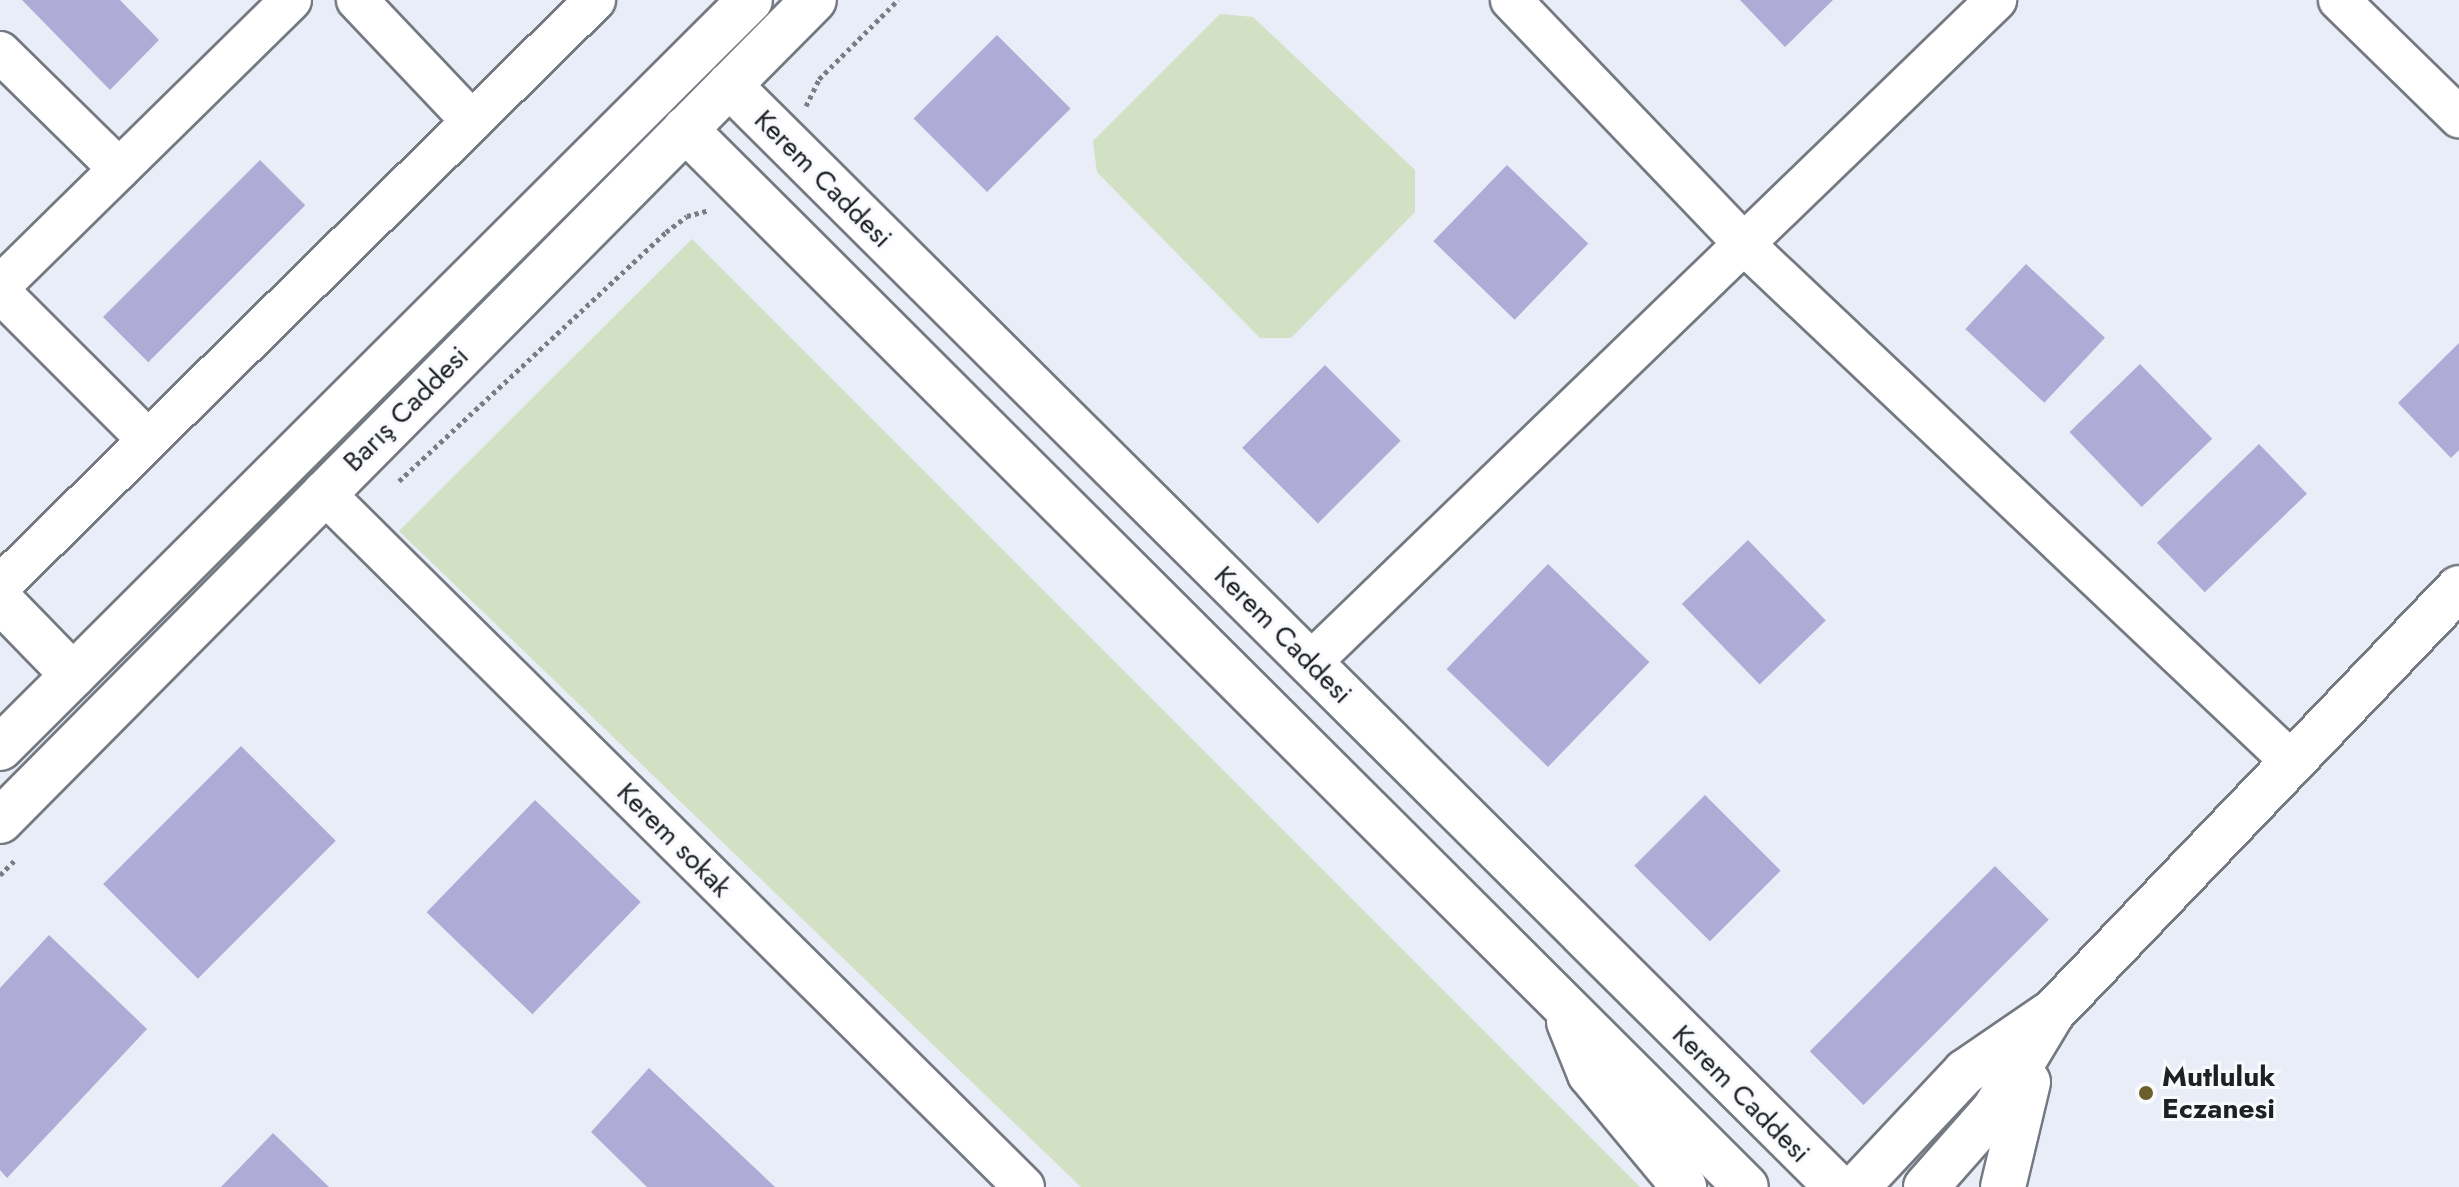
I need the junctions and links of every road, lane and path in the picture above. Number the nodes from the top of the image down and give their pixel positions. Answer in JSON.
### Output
{"nodes":[{"id":1,"x":291,"y":0,"type":"edge"},
{"id":2,"x":357,"y":0,"type":"edge"},
{"id":3,"x":595,"y":0,"type":"edge"},
{"id":4,"x":750,"y":0,"type":"edge"},
{"id":5,"x":814,"y":0,"type":"edge"},
{"id":6,"x":898,"y":0,"type":"edge"},
{"id":7,"x":1511,"y":0,"type":"edge"},
{"id":8,"x":1996,"y":0,"type":"edge"},
{"id":9,"x":2339,"y":0,"type":"edge"},
{"id":10,"x":0,"y":52,"type":"edge"},
{"id":11,"x":729,"y":85,"type":"junction"},
{"id":12,"x":809,"y":103,"type":"dead end"},
{"id":13,"x":2459,"y":117,"type":"edge"},
{"id":14,"x":472,"y":121,"type":"junction"},
{"id":15,"x":685,"y":129,"type":"junction"},
{"id":16,"x":119,"y":169,"type":"junction"},
{"id":17,"x":1745,"y":245,"type":"junction"},
{"id":18,"x":0,"y":289,"type":"edge"},
{"id":19,"x":148,"y":440,"type":"junction"},
{"id":20,"x":323,"y":492,"type":"junction"},
{"id":21,"x":0,"y":586,"type":"edge"},
{"id":22,"x":2459,"y":588,"type":"edge"},
{"id":23,"x":0,"y":600,"type":"edge"},
{"id":24,"x":1311,"y":662,"type":"junction"},
{"id":25,"x":73,"y":675,"type":"junction"},
{"id":26,"x":0,"y":748,"type":"edge"},
{"id":27,"x":2294,"y":764,"type":"junction"},
{"id":28,"x":0,"y":821,"type":"edge"},
{"id":29,"x":1563,"y":1004,"type":"junction"},
{"id":30,"x":2053,"y":1012,"type":"junction"},
{"id":31,"x":1024,"y":1187,"type":"edge"},
{"id":32,"x":1684,"y":1187,"type":"edge"},
{"id":33,"x":1746,"y":1187,"type":"edge"},
{"id":34,"x":1837,"y":1187,"type":"edge"},
{"id":35,"x":1857,"y":1187,"type":"edge"},
{"id":36,"x":1926,"y":1187,"type":"edge"},
{"id":37,"x":2003,"y":1187,"type":"edge"}],
"edges":[{"from":1,"to":16,"type":"street"},
{"from":2,"to":14,"type":"street"},
{"from":3,"to":14,"type":"street"},
{"from":4,"to":25,"type":"street","name":"Barış Caddesi"},
{"from":5,"to":11,"type":"street","name":"Barış Caddesi"},
{"from":6,"to":12,"type":"path"},
{"from":7,"to":17,"type":"street"},
{"from":8,"to":17,"type":"street"},
{"from":9,"to":13,"type":"street"},
{"from":10,"to":16,"type":"street"},
{"from":11,"to":15,"type":"street","name":"Barış Caddesi"},
{"from":11,"to":24,"type":"street","name":"Kerem Caddesi"},
{"from":14,"to":19,"type":"street"},
{"from":15,"to":20,"type":"street","name":"Barış Caddesi"},
{"from":15,"to":29,"type":"street"},
{"from":16,"to":18,"type":"street"},
{"from":17,"to":24,"type":"street"},
{"from":17,"to":27,"type":"street"},
{"from":18,"to":19,"type":"street"},
{"from":19,"to":21,"type":"street"},
{"from":20,"to":28,"type":"street","name":"Barış Caddesi"},
{"from":20,"to":31,"type":"street","name":"Kerem sokak"},
{"from":22,"to":27,"type":"street"},
{"from":23,"to":25,"type":"street"},
{"from":24,"to":34,"type":"street","name":"Kerem Caddesi"},
{"from":25,"to":26,"type":"street","name":"Barış Caddesi"},
{"from":27,"to":30,"type":"street"},
{"from":29,"to":32,"type":"street"},
{"from":29,"to":33,"type":"street"},
{"from":30,"to":35,"type":"street"},
{"from":30,"to":36,"type":"street"},
{"from":30,"to":37,"type":"street"}]}
